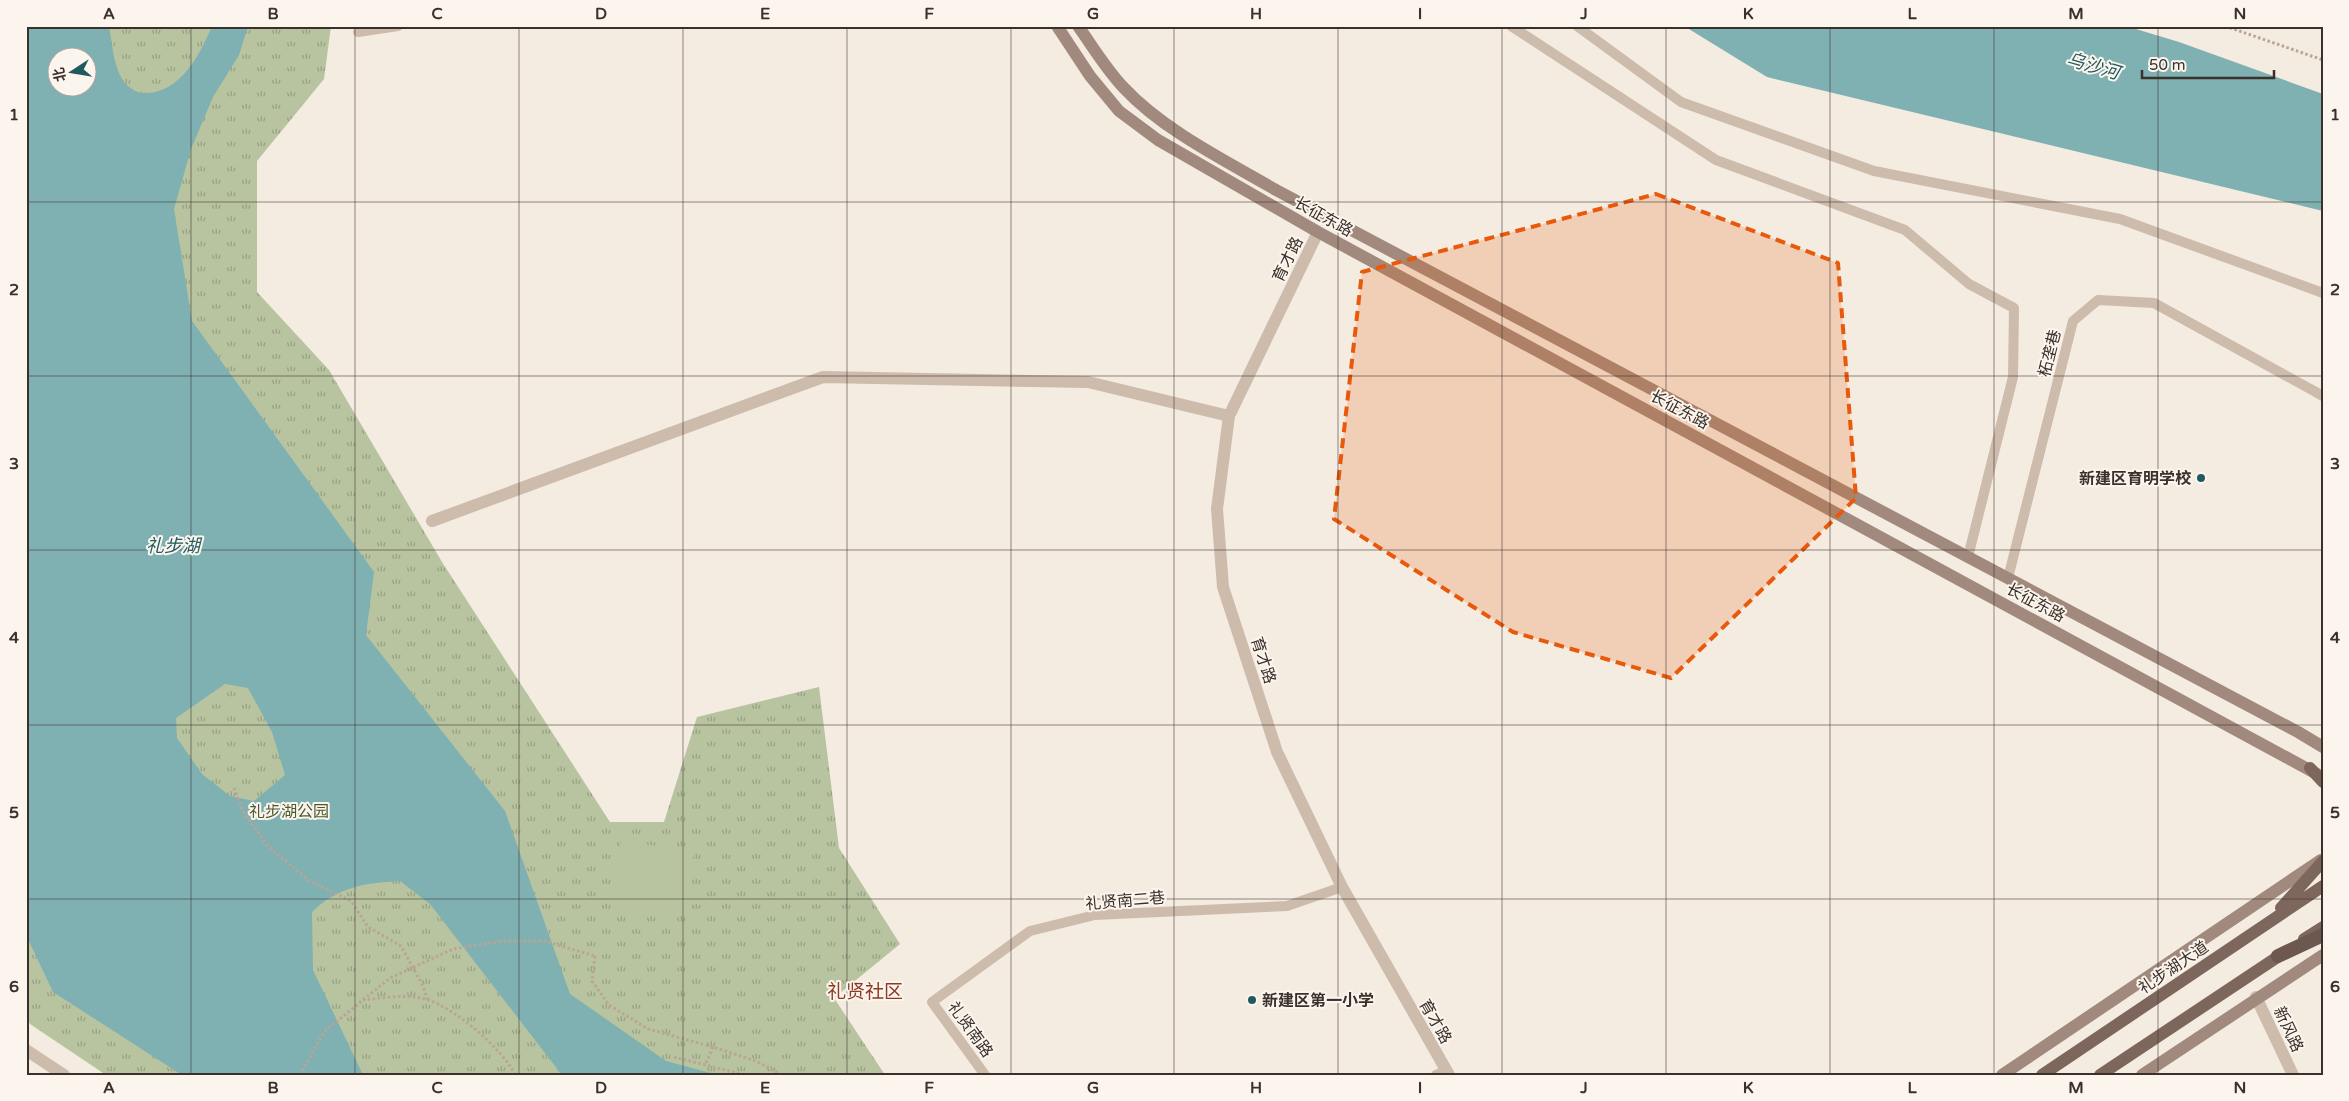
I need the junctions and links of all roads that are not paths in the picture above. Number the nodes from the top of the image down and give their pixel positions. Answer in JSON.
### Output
{"nodes":[{"id":1,"x":398,"y":26,"type":"edge"},
{"id":2,"x":1057,"y":26,"type":"edge"},
{"id":3,"x":1078,"y":26,"type":"edge"},
{"id":4,"x":1511,"y":26,"type":"edge"},
{"id":5,"x":1577,"y":26,"type":"edge"},
{"id":6,"x":358,"y":32,"type":"dead end"},
{"id":7,"x":1318,"y":232,"type":"junction"},
{"id":8,"x":2323,"y":293,"type":"edge"},
{"id":9,"x":2323,"y":396,"type":"edge"},
{"id":10,"x":1229,"y":416,"type":"junction"},
{"id":11,"x":432,"y":521,"type":"dead end"},
{"id":12,"x":1968,"y":556,"type":"junction"},
{"id":13,"x":2008,"y":578,"type":"junction"},
{"id":14,"x":2323,"y":747,"type":"edge"},
{"id":15,"x":2310,"y":768,"type":"junction"},
{"id":16,"x":2323,"y":778,"type":"edge"},
{"id":17,"x":2323,"y":782,"type":"edge"},
{"id":18,"x":2323,"y":860,"type":"edge"},
{"id":19,"x":2323,"y":886,"type":"edge"},
{"id":20,"x":1342,"y":888,"type":"junction"},
{"id":21,"x":2263,"y":926,"type":"junction"},
{"id":22,"x":2323,"y":927,"type":"edge"},
{"id":23,"x":2323,"y":935,"type":"edge"},
{"id":24,"x":2323,"y":954,"type":"edge"},
{"id":25,"x":2278,"y":956,"type":"junction"},
{"id":26,"x":2256,"y":998,"type":"junction"},
{"id":27,"x":932,"y":1002,"type":"joint"},
{"id":28,"x":26,"y":1050,"type":"edge"},
{"id":29,"x":1443,"y":1073,"type":"edge"},
{"id":30,"x":64,"y":1075,"type":"edge"},
{"id":31,"x":985,"y":1075,"type":"edge"},
{"id":32,"x":2002,"y":1075,"type":"edge"},
{"id":33,"x":2042,"y":1075,"type":"edge"},
{"id":34,"x":2100,"y":1075,"type":"edge"},
{"id":35,"x":2142,"y":1075,"type":"edge"},
{"id":36,"x":2293,"y":1075,"type":"edge"}],
"edges":[{"from":1,"to":6,"type":"lane"},
{"from":2,"to":7,"type":"main road","name":"长征东路"},
{"from":3,"to":12,"type":"main road","name":"长征东路"},
{"from":4,"to":12,"type":"lane"},
{"from":5,"to":8,"type":"lane"},
{"from":7,"to":10,"type":"street","name":"育才路"},
{"from":7,"to":15,"type":"main road","name":"长征东路"},
{"from":9,"to":13,"type":"lane","name":"柘垄巷"},
{"from":10,"to":11,"type":"street"},
{"from":10,"to":20,"type":"street","name":"育才路"},
{"from":12,"to":13,"type":"main road","name":"长征东路"},
{"from":13,"to":14,"type":"main road","name":"长征东路"},
{"from":15,"to":16,"type":"main road","name":"长征东路"},
{"from":15,"to":17,"type":"main road"},
{"from":18,"to":21,"type":"main road"},
{"from":18,"to":32,"type":"main road"},
{"from":19,"to":21,"type":"main road","name":"礼步湖大道"},
{"from":20,"to":27,"type":"lane","name":"礼贤南二巷"},
{"from":20,"to":29,"type":"street","name":"育才路"},
{"from":21,"to":33,"type":"main road","name":"礼步湖大道"},
{"from":22,"to":25,"type":"main road"},
{"from":23,"to":25,"type":"highway"},
{"from":24,"to":26,"type":"main road"},
{"from":25,"to":34,"type":"main road"},
{"from":26,"to":35,"type":"main road"},
{"from":26,"to":36,"type":"street","name":"新风路"},
{"from":27,"to":31,"type":"lane","name":"礼贤南路"},
{"from":28,"to":30,"type":"street"}]}
